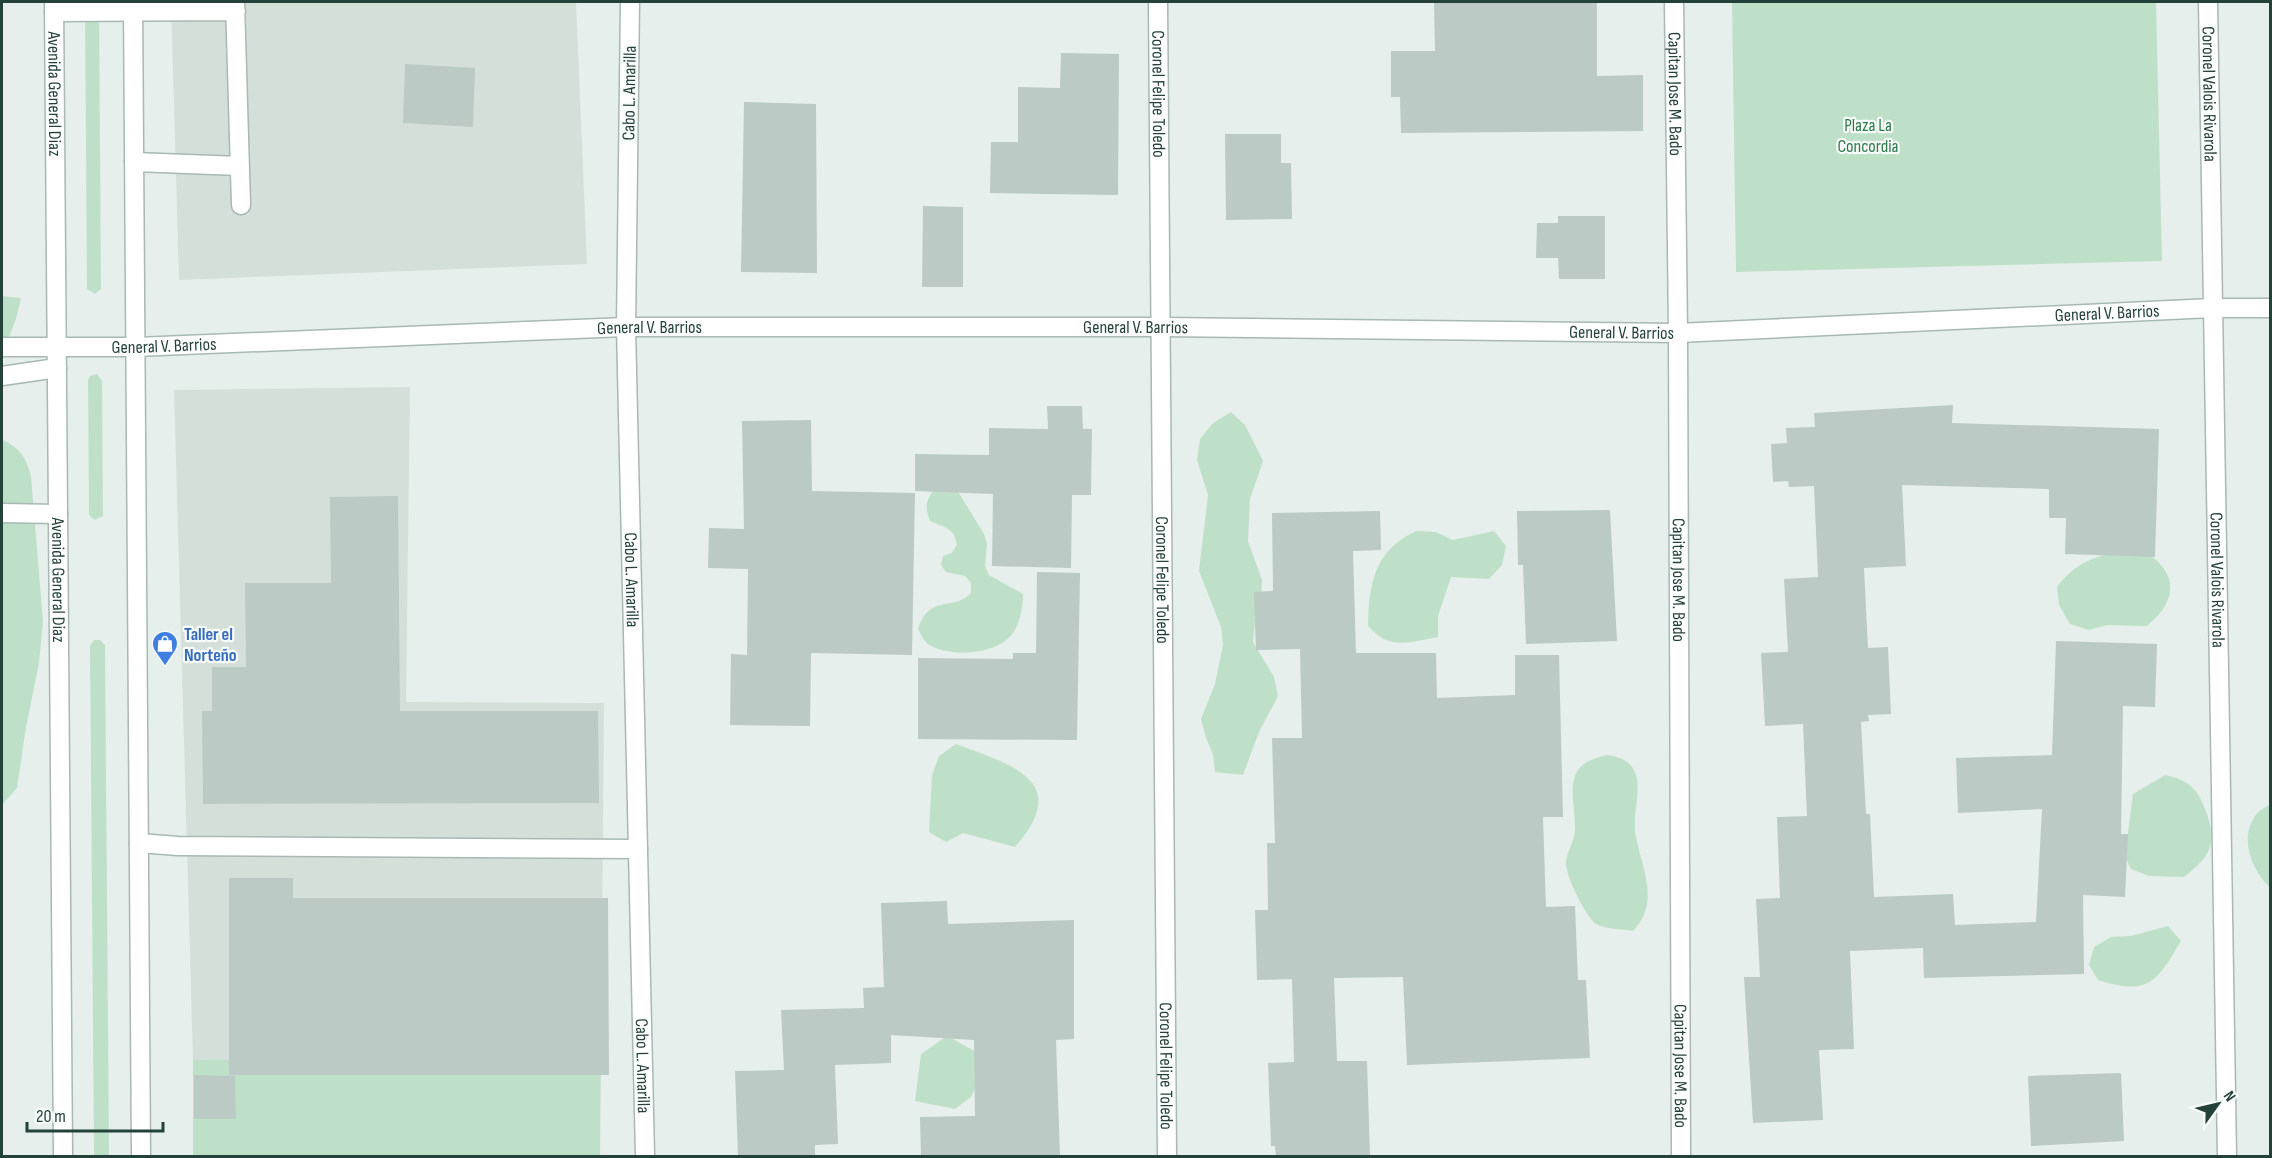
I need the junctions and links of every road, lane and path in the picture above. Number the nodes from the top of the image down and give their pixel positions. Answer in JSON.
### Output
{"nodes":[{"id":1,"x":630,"y":2,"type":"edge"},
{"id":2,"x":1158,"y":2,"type":"edge"},
{"id":3,"x":1674,"y":2,"type":"edge"},
{"id":4,"x":2208,"y":2,"type":"edge"},
{"id":5,"x":236,"y":6,"type":"edge"},
{"id":6,"x":54,"y":7,"type":"edge"},
{"id":7,"x":133,"y":7,"type":"edge"},
{"id":8,"x":134,"y":162,"type":"junction"},
{"id":9,"x":240,"y":166,"type":"junction"},
{"id":10,"x":241,"y":205,"type":"dead end"},
{"id":11,"x":2212,"y":308,"type":"junction"},
{"id":12,"x":2271,"y":308,"type":"edge"},
{"id":13,"x":626,"y":327,"type":"junction"},
{"id":14,"x":1161,"y":327,"type":"junction"},
{"id":15,"x":1678,"y":333,"type":"junction"},
{"id":16,"x":2,"y":347,"type":"edge"},
{"id":17,"x":136,"y":347,"type":"junction"},
{"id":18,"x":57,"y":348,"type":"junction"},
{"id":19,"x":57,"y":368,"type":"junction"},
{"id":20,"x":2,"y":376,"type":"edge"},
{"id":21,"x":2,"y":513,"type":"edge"},
{"id":22,"x":58,"y":514,"type":"junction"},
{"id":23,"x":139,"y":843,"type":"junction"},
{"id":24,"x":638,"y":849,"type":"junction"},
{"id":25,"x":63,"y":1156,"type":"edge"},
{"id":26,"x":141,"y":1156,"type":"edge"},
{"id":27,"x":645,"y":1156,"type":"edge"},
{"id":28,"x":1167,"y":1156,"type":"edge"},
{"id":29,"x":1681,"y":1156,"type":"edge"},
{"id":30,"x":2227,"y":1156,"type":"edge"}],
"edges":[{"from":1,"to":13,"type":"street","name":"Cabo L. Amarilla"},
{"from":2,"to":14,"type":"street","name":"Coronel Felipe Toledo"},
{"from":3,"to":15,"type":"street","name":"Capitan Jose M. Bado"},
{"from":4,"to":11,"type":"street","name":"Coronel Valois Rivarola"},
{"from":5,"to":7,"type":"street"},
{"from":5,"to":9,"type":"street"},
{"from":6,"to":7,"type":"street"},
{"from":6,"to":18,"type":"street","name":"Avenida General Diaz"},
{"from":7,"to":8,"type":"street"},
{"from":8,"to":9,"type":"street"},
{"from":8,"to":17,"type":"street"},
{"from":9,"to":10,"type":"street"},
{"from":11,"to":12,"type":"street","name":"General V. Barrios"},
{"from":11,"to":15,"type":"street","name":"General V. Barrios"},
{"from":11,"to":30,"type":"street","name":"Coronel Valois Rivarola"},
{"from":13,"to":14,"type":"street","name":"General V. Barrios"},
{"from":13,"to":17,"type":"street","name":"General V. Barrios"},
{"from":13,"to":24,"type":"street","name":"Cabo L. Amarilla"},
{"from":14,"to":15,"type":"street","name":"General V. Barrios"},
{"from":14,"to":28,"type":"street","name":"Coronel Felipe Toledo"},
{"from":15,"to":29,"type":"street","name":"Capitan Jose M. Bado"},
{"from":16,"to":18,"type":"street","name":"General V. Barrios"},
{"from":17,"to":18,"type":"street","name":"General V. Barrios"},
{"from":17,"to":23,"type":"street"},
{"from":18,"to":19,"type":"street","name":"Avenida General Diaz"},
{"from":19,"to":20,"type":"street"},
{"from":19,"to":22,"type":"street","name":"Avenida General Diaz"},
{"from":21,"to":22,"type":"street"},
{"from":22,"to":25,"type":"street","name":"Avenida General Diaz"},
{"from":23,"to":24,"type":"street"},
{"from":23,"to":26,"type":"street"},
{"from":24,"to":27,"type":"street","name":"Cabo L. Amarilla"}]}
